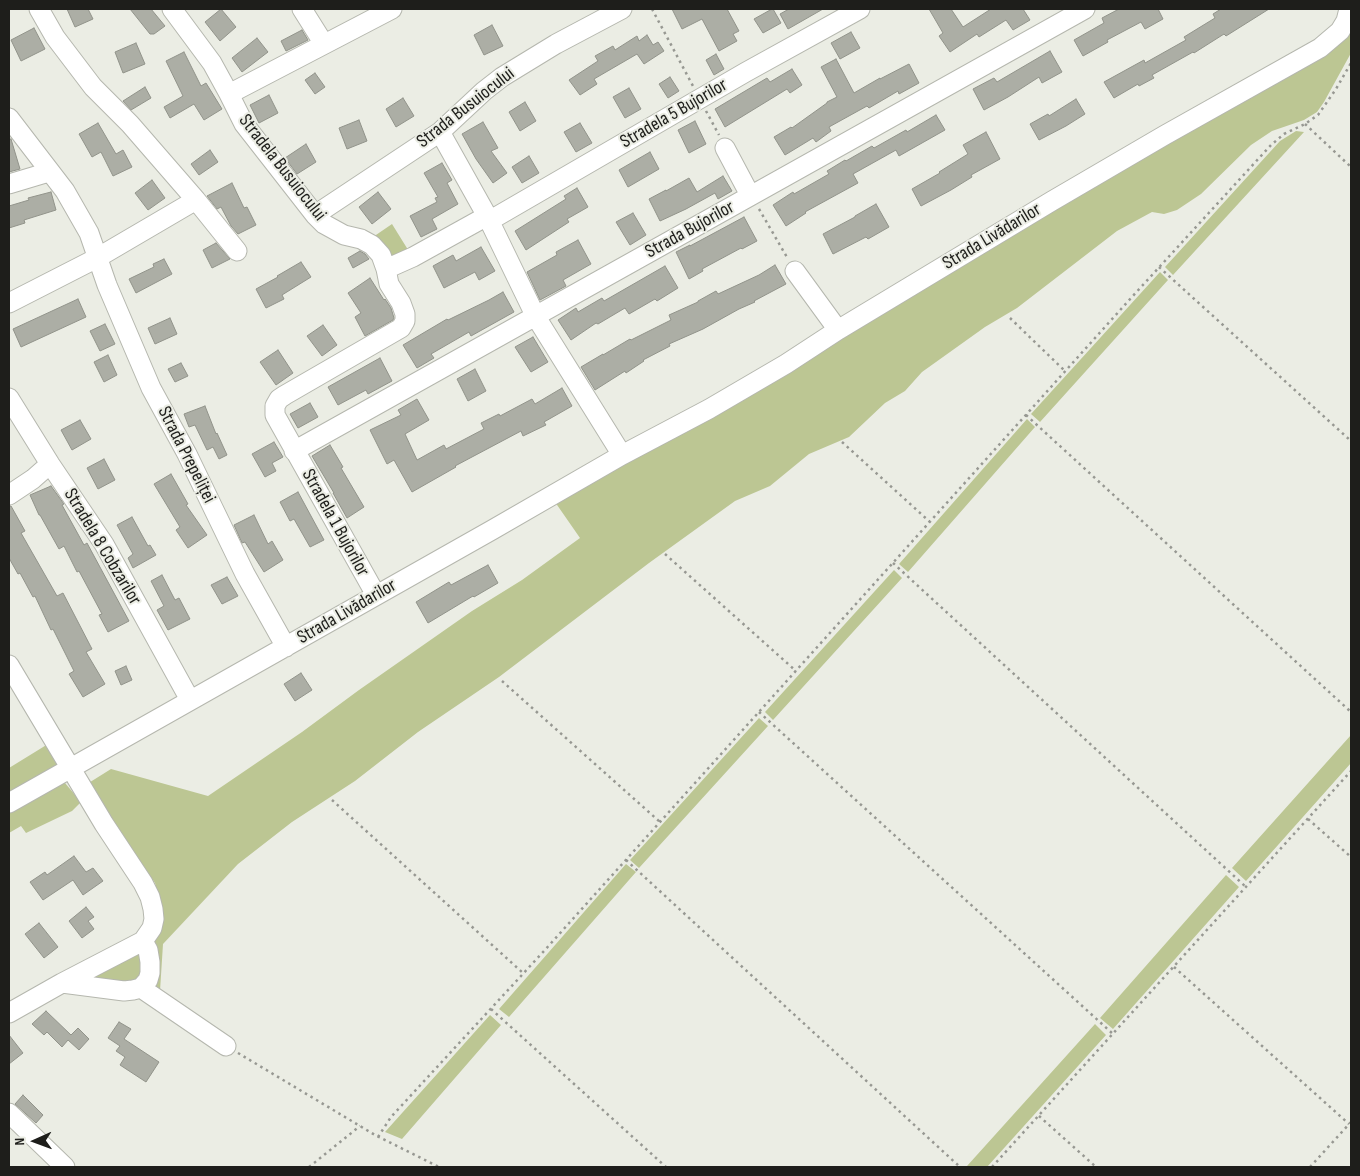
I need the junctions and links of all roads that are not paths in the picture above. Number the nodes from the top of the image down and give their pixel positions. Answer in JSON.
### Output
{"nodes":[{"id":1,"x":39,"y":9,"type":"edge"},
{"id":2,"x":172,"y":9,"type":"edge"},
{"id":3,"x":302,"y":9,"type":"edge"},
{"id":4,"x":392,"y":9,"type":"edge"},
{"id":5,"x":860,"y":9,"type":"edge"},
{"id":6,"x":1085,"y":9,"type":"edge"},
{"id":7,"x":1349,"y":9,"type":"edge"},
{"id":8,"x":617,"y":10,"type":"edge"},
{"id":9,"x":324,"y":44,"type":"junction"},
{"id":10,"x":230,"y":94,"type":"junction"},
{"id":11,"x":9,"y":118,"type":"edge"},
{"id":12,"x":440,"y":132,"type":"junction"},
{"id":13,"x":726,"y":148,"type":"road end"},
{"id":14,"x":48,"y":172,"type":"junction"},
{"id":15,"x":9,"y":184,"type":"edge"},
{"id":16,"x":750,"y":195,"type":"junction"},
{"id":17,"x":196,"y":200,"type":"junction"},
{"id":18,"x":315,"y":215,"type":"junction"},
{"id":19,"x":488,"y":219,"type":"junction"},
{"id":20,"x":237,"y":251,"type":"dead end"},
{"id":21,"x":97,"y":258,"type":"junction"},
{"id":22,"x":386,"y":269,"type":"junction"},
{"id":23,"x":795,"y":271,"type":"road end"},
{"id":24,"x":9,"y":303,"type":"edge"},
{"id":25,"x":536,"y":316,"type":"junction"},
{"id":26,"x":838,"y":330,"type":"junction"},
{"id":27,"x":9,"y":398,"type":"edge"},
{"id":28,"x":294,"y":451,"type":"junction"},
{"id":29,"x":622,"y":455,"type":"junction"},
{"id":30,"x":50,"y":464,"type":"junction"},
{"id":31,"x":9,"y":495,"type":"edge"},
{"id":32,"x":376,"y":595,"type":"junction"},
{"id":33,"x":286,"y":647,"type":"junction"},
{"id":34,"x":9,"y":665,"type":"edge"},
{"id":35,"x":190,"y":700,"type":"junction"},
{"id":36,"x":71,"y":768,"type":"junction"},
{"id":37,"x":9,"y":803,"type":"edge"},
{"id":38,"x":144,"y":940,"type":"junction"},
{"id":39,"x":62,"y":983,"type":"junction"},
{"id":40,"x":141,"y":988,"type":"junction"},
{"id":41,"x":9,"y":1013,"type":"edge"},
{"id":42,"x":226,"y":1046,"type":"road end"},
{"id":43,"x":9,"y":1113,"type":"edge"},
{"id":44,"x":65,"y":1167,"type":"edge"}],
"edges":[{"from":1,"to":17,"type":"street"},
{"from":2,"to":10,"type":"street","name":"Stradela Busuiocului"},
{"from":3,"to":9,"type":"street"},
{"from":4,"to":9,"type":"street","name":"Stradela Busuiocului"},
{"from":5,"to":19,"type":"street","name":"Stradela 5 Bujorilor"},
{"from":6,"to":16,"type":"street","name":"Strada Bujorilor"},
{"from":7,"to":26,"type":"street","name":"Strada Livădarilor"},
{"from":8,"to":12,"type":"street","name":"Strada Busuiocului"},
{"from":9,"to":10,"type":"street","name":"Stradela Busuiocului"},
{"from":10,"to":18,"type":"street","name":"Stradela Busuiocului"},
{"from":11,"to":14,"type":"street","name":"Strada Prepeliței"},
{"from":12,"to":18,"type":"street","name":"Strada Busuiocului"},
{"from":12,"to":19,"type":"street"},
{"from":13,"to":16,"type":"street"},
{"from":14,"to":15,"type":"street"},
{"from":14,"to":21,"type":"street","name":"Strada Prepeliței"},
{"from":16,"to":25,"type":"street","name":"Strada Bujorilor"},
{"from":17,"to":20,"type":"street"},
{"from":17,"to":21,"type":"street"},
{"from":18,"to":22,"type":"street","name":"Stradela Busuiocului"},
{"from":19,"to":22,"type":"street","name":"Stradela 5 Bujorilor"},
{"from":19,"to":25,"type":"street"},
{"from":21,"to":24,"type":"street"},
{"from":21,"to":33,"type":"street","name":"Strada Prepeliței"},
{"from":22,"to":28,"type":"street"},
{"from":23,"to":26,"type":"street"},
{"from":25,"to":28,"type":"street","name":"Strada Bujorilor"},
{"from":25,"to":29,"type":"street"},
{"from":26,"to":29,"type":"street","name":"Strada Livădarilor"},
{"from":27,"to":30,"type":"street","name":"Stradela 8 Cobzarilor"},
{"from":28,"to":32,"type":"street","name":"Stradela 1 Bujorilor"},
{"from":29,"to":32,"type":"street","name":"Strada Livădarilor"},
{"from":30,"to":31,"type":"street"},
{"from":30,"to":35,"type":"street","name":"Stradela 8 Cobzarilor"},
{"from":32,"to":33,"type":"street","name":"Strada Livădarilor"},
{"from":33,"to":35,"type":"street","name":"Strada Livădarilor"},
{"from":34,"to":36,"type":"street"},
{"from":35,"to":36,"type":"street","name":"Strada Livădarilor"},
{"from":36,"to":37,"type":"street","name":"Strada Livădarilor"},
{"from":36,"to":38,"type":"street"},
{"from":38,"to":39,"type":"street"},
{"from":38,"to":40,"type":"street"},
{"from":39,"to":40,"type":"street"},
{"from":39,"to":41,"type":"street"},
{"from":40,"to":42,"type":"street"},
{"from":43,"to":44,"type":"street"}]}
